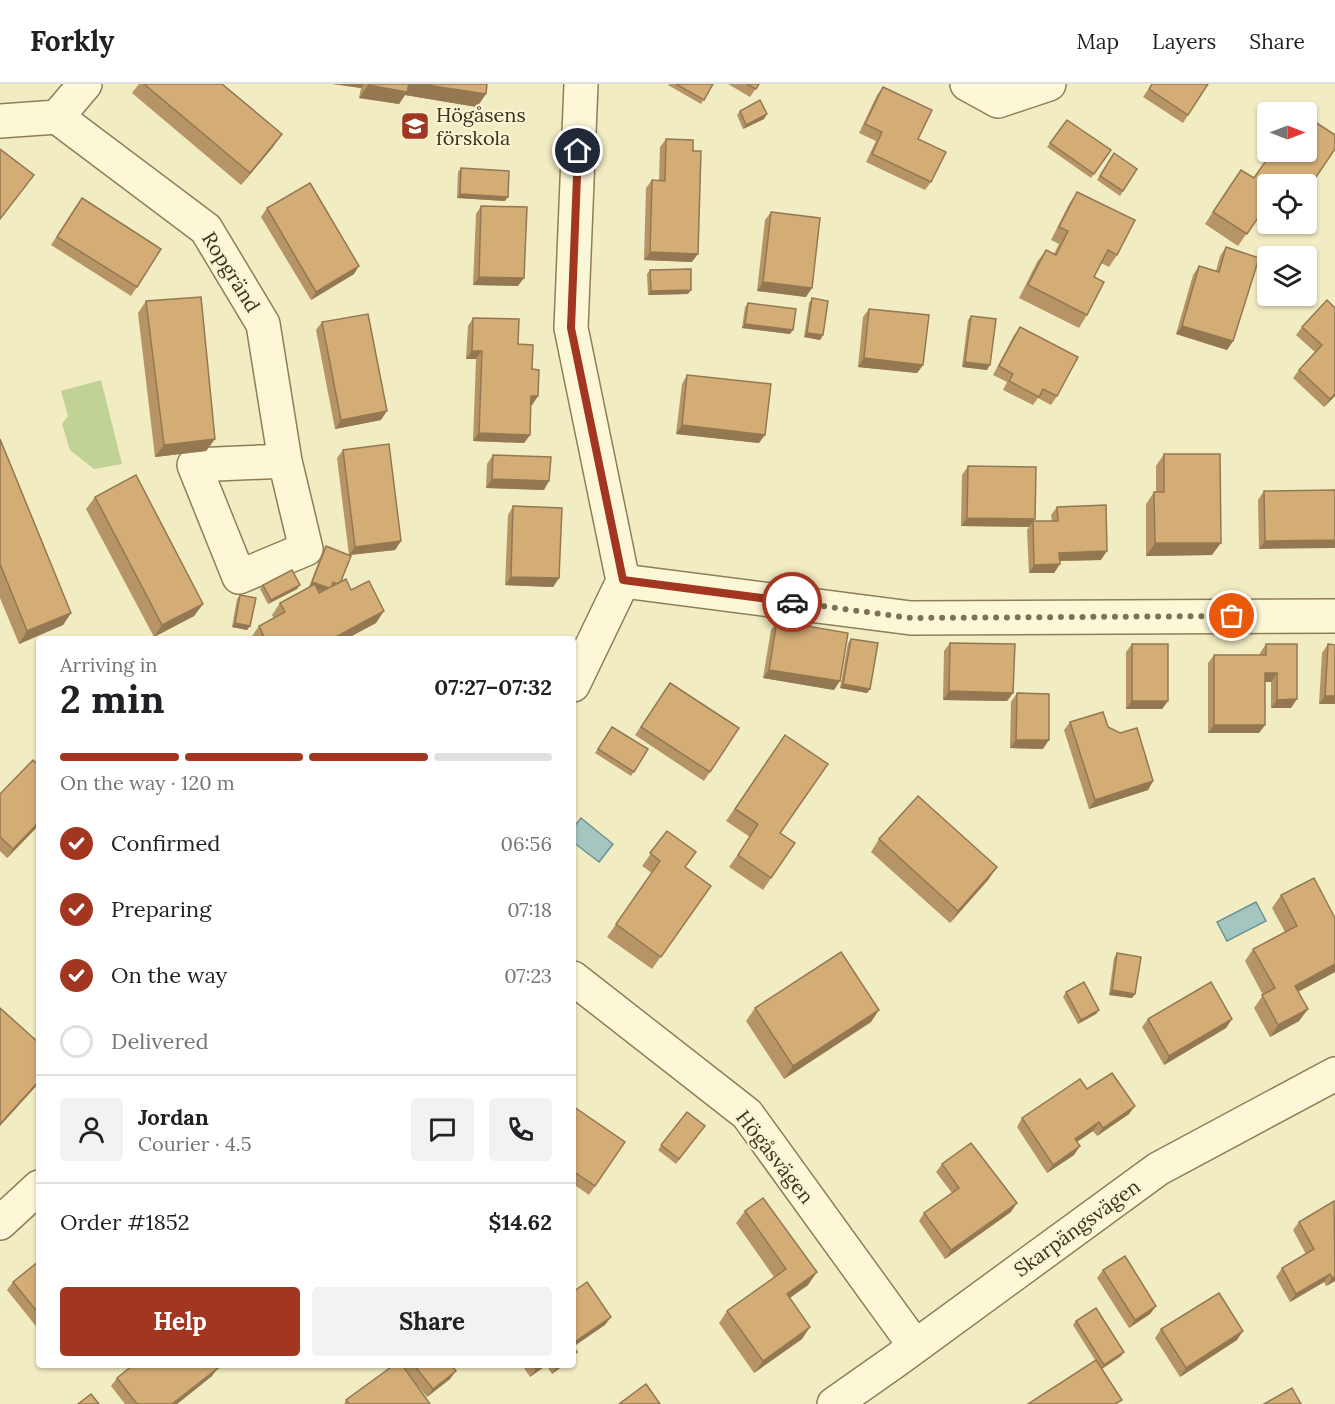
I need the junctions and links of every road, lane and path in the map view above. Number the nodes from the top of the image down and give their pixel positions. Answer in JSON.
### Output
{"nodes":[{"id":1,"x":85,"y":84,"type":"edge"},
{"id":2,"x":581,"y":84,"type":"edge"},
{"id":3,"x":967,"y":84,"type":"edge"},
{"id":4,"x":1049,"y":84,"type":"edge"},
{"id":5,"x":57,"y":117,"type":"junction"},
{"id":6,"x":0,"y":121,"type":"edge"},
{"id":7,"x":285,"y":461,"type":"dead end"},
{"id":8,"x":623,"y":580,"type":"junction"},
{"id":9,"x":1335,"y":615,"type":"edge"},
{"id":10,"x":576,"y":679,"type":"edge"},
{"id":11,"x":576,"y":980,"type":"edge"},
{"id":12,"x":1335,"y":1074,"type":"edge"},
{"id":13,"x":36,"y":1190,"type":"edge"},
{"id":14,"x":0,"y":1224,"type":"edge"},
{"id":15,"x":915,"y":1346,"type":"junction"},
{"id":16,"x":834,"y":1404,"type":"edge"}],
"edges":[{"from":1,"to":5,"type":"street"},
{"from":2,"to":8,"type":"street"},
{"from":3,"to":4,"type":"street"},
{"from":5,"to":6,"type":"street"},
{"from":5,"to":7,"type":"street","name":"Ropgränd"},
{"from":8,"to":9,"type":"street"},
{"from":8,"to":10,"type":"street"},
{"from":11,"to":15,"type":"street","name":"Högåsvägen"},
{"from":12,"to":15,"type":"street","name":"Skarpängsvägen"},
{"from":13,"to":14,"type":"street"},
{"from":15,"to":16,"type":"street","name":"Skarpängsvägen"}]}
